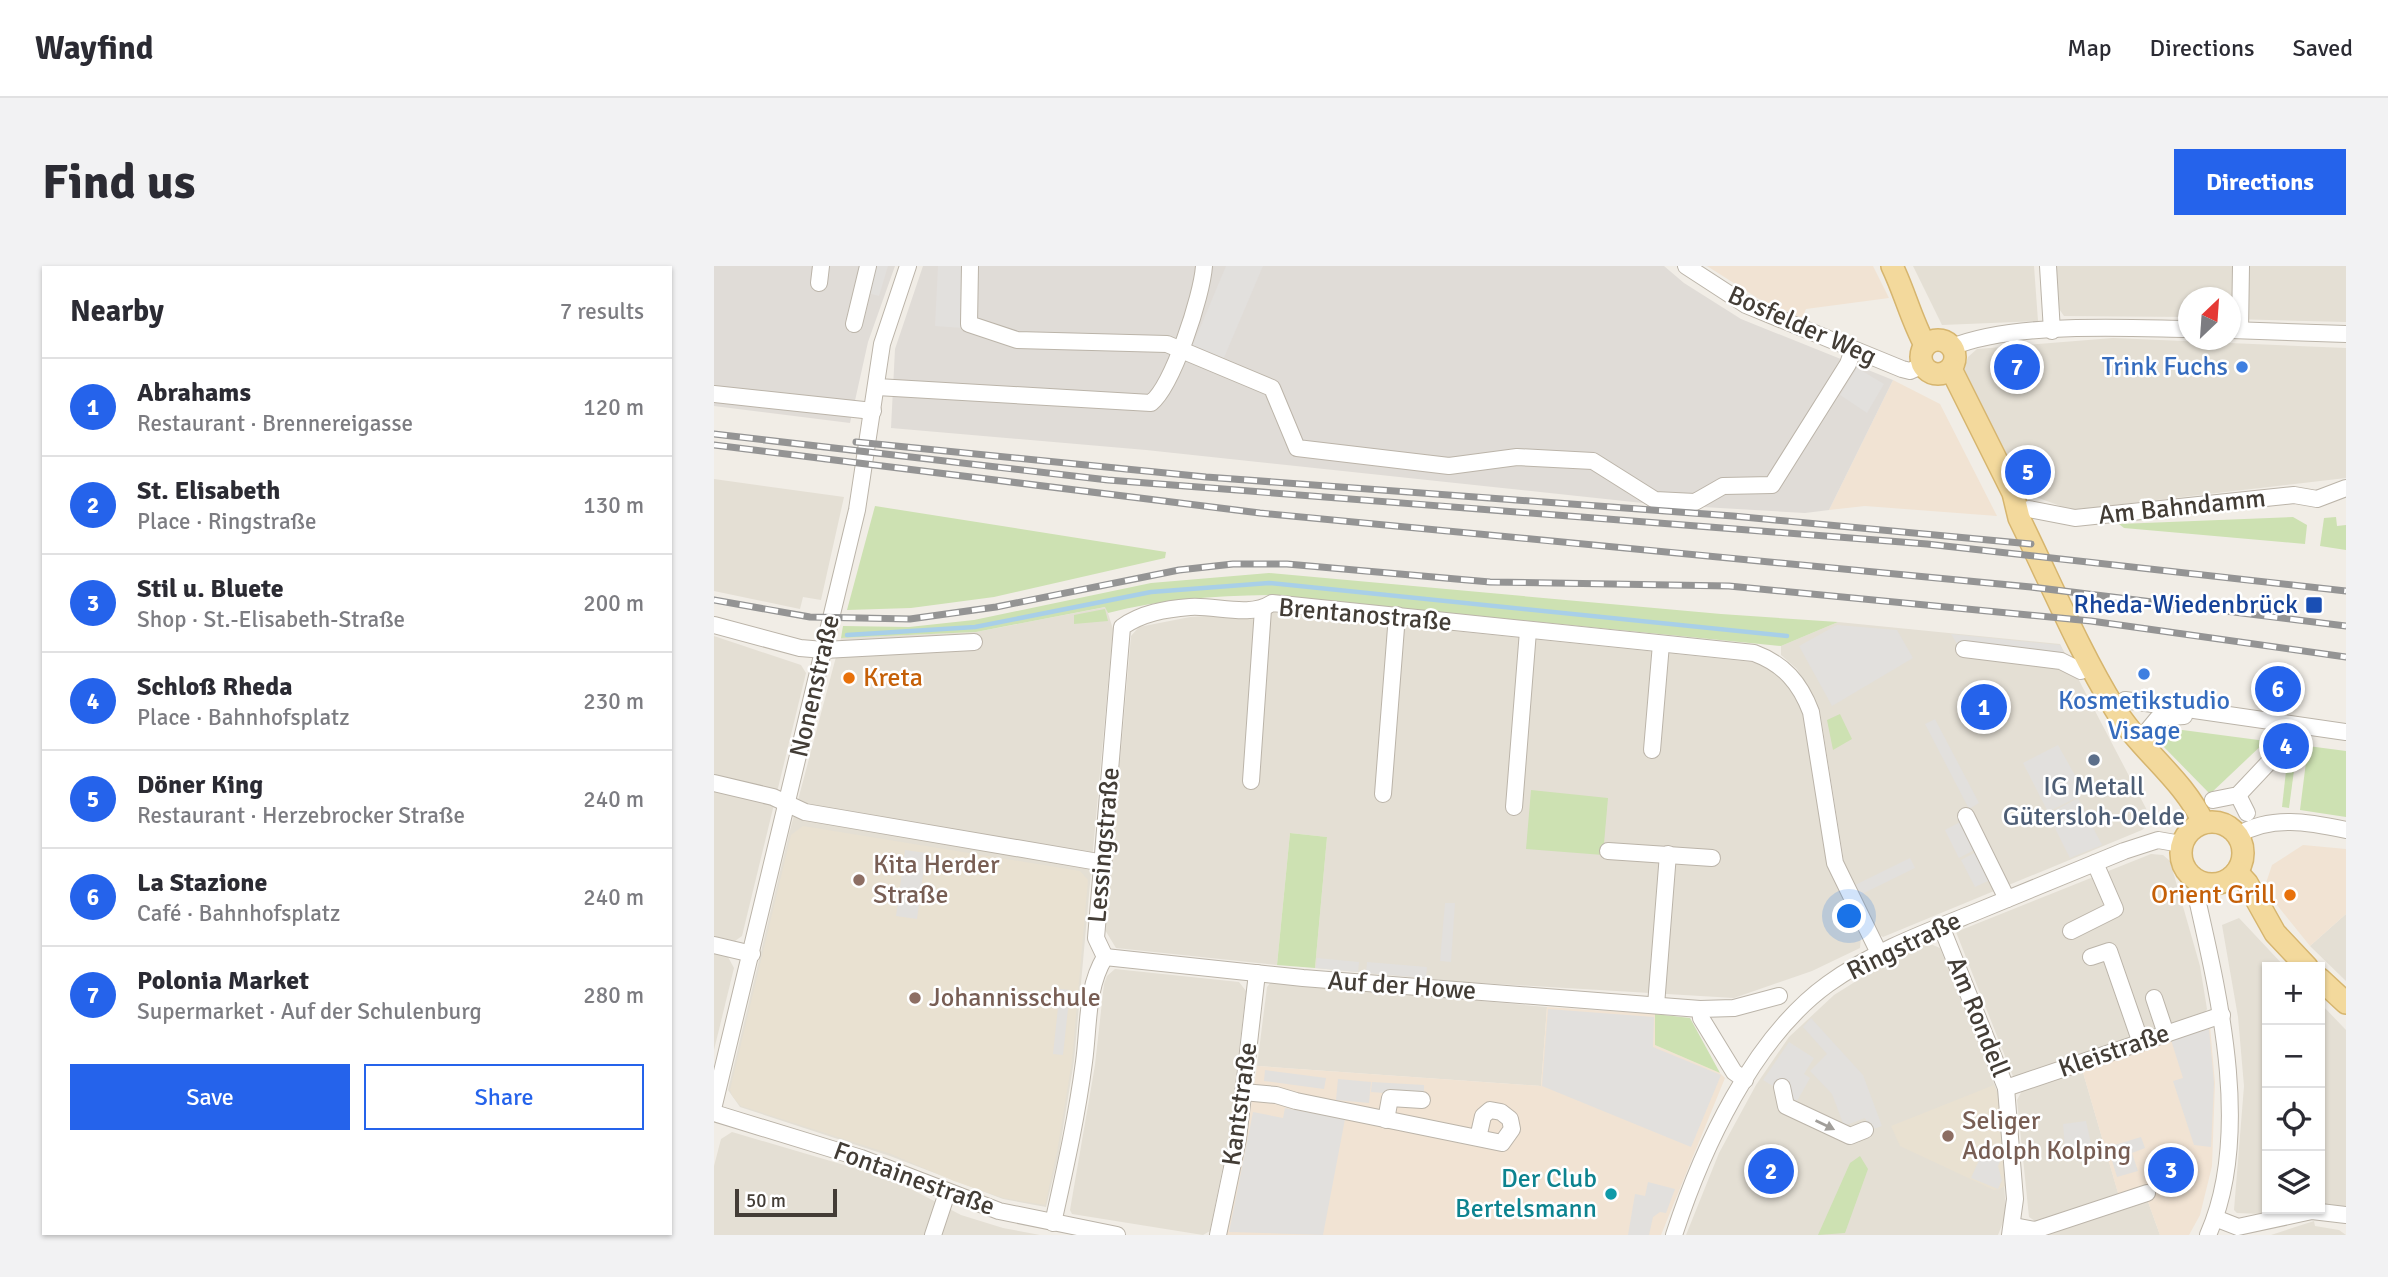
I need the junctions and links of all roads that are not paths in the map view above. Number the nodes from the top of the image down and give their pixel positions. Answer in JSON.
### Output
{"nodes":[{"id":1,"x":868,"y":266,"type":"edge"},
{"id":2,"x":908,"y":266,"type":"edge"},
{"id":3,"x":970,"y":266,"type":"edge"},
{"id":4,"x":1204,"y":266,"type":"edge"},
{"id":5,"x":1686,"y":266,"type":"edge"},
{"id":6,"x":1892,"y":266,"type":"edge"},
{"id":7,"x":2048,"y":266,"type":"edge"},
{"id":8,"x":2241,"y":266,"type":"edge"},
{"id":9,"x":2239,"y":287,"type":"edge"},
{"id":10,"x":854,"y":324,"type":"dead end"},
{"id":11,"x":2178,"y":329,"type":"edge"},
{"id":12,"x":2241,"y":330,"type":"edge"},
{"id":13,"x":2052,"y":331,"type":"junction"},
{"id":14,"x":2346,"y":334,"type":"edge"},
{"id":15,"x":1179,"y":349,"type":"junction"},
{"id":16,"x":1853,"y":349,"type":"junction"},
{"id":17,"x":1938,"y":357,"type":"junction"},
{"id":18,"x":877,"y":387,"type":"junction"},
{"id":19,"x":714,"y":394,"type":"edge"},
{"id":20,"x":873,"y":411,"type":"junction"},
{"id":21,"x":2346,"y":488,"type":"edge"},
{"id":22,"x":2016,"y":510,"type":"junction"},
{"id":23,"x":1263,"y":609,"type":"junction"},
{"id":24,"x":1397,"y":615,"type":"junction"},
{"id":25,"x":714,"y":625,"type":"edge"},
{"id":26,"x":1122,"y":627,"type":"joint"},
{"id":27,"x":1528,"y":631,"type":"junction"},
{"id":28,"x":974,"y":642,"type":"dead end"},
{"id":29,"x":1661,"y":643,"type":"junction"},
{"id":30,"x":1964,"y":649,"type":"dead end"},
{"id":31,"x":824,"y":650,"type":"junction"},
{"id":32,"x":2081,"y":671,"type":"dead end"},
{"id":33,"x":2114,"y":707,"type":"junction"},
{"id":34,"x":2228,"y":716,"type":"junction"},
{"id":35,"x":2346,"y":732,"type":"edge"},
{"id":36,"x":2138,"y":742,"type":"junction"},
{"id":37,"x":2287,"y":743,"type":"dead end"},
{"id":38,"x":1652,"y":750,"type":"dead end"},
{"id":39,"x":1251,"y":781,"type":"dead end"},
{"id":40,"x":714,"y":783,"type":"edge"},
{"id":41,"x":1383,"y":794,"type":"dead end"},
{"id":42,"x":2238,"y":795,"type":"junction"},
{"id":43,"x":2213,"y":800,"type":"dead end"},
{"id":44,"x":787,"y":803,"type":"junction"},
{"id":45,"x":1514,"y":807,"type":"dead end"},
{"id":46,"x":2247,"y":813,"type":"dead end"},
{"id":47,"x":1966,"y":816,"type":"dead end"},
{"id":48,"x":2203,"y":822,"type":"junction"},
{"id":49,"x":2346,"y":830,"type":"edge"},
{"id":50,"x":2238,"y":835,"type":"junction"},
{"id":51,"x":2181,"y":844,"type":"junction"},
{"id":52,"x":1608,"y":850,"type":"dead end"},
{"id":53,"x":1668,"y":855,"type":"junction"},
{"id":54,"x":1712,"y":858,"type":"dead end"},
{"id":55,"x":1104,"y":863,"type":"junction"},
{"id":56,"x":2095,"y":863,"type":"junction"},
{"id":57,"x":2237,"y":872,"type":"junction"},
{"id":58,"x":2200,"y":882,"type":"junction"},
{"id":59,"x":2007,"y":899,"type":"junction"},
{"id":60,"x":1941,"y":926,"type":"junction"},
{"id":61,"x":2071,"y":931,"type":"dead end"},
{"id":62,"x":714,"y":945,"type":"edge"},
{"id":63,"x":1879,"y":953,"type":"junction"},
{"id":64,"x":752,"y":954,"type":"junction"},
{"id":65,"x":1105,"y":957,"type":"junction"},
{"id":66,"x":2091,"y":957,"type":"dead end"},
{"id":67,"x":2302,"y":962,"type":"edge"},
{"id":68,"x":1257,"y":973,"type":"junction"},
{"id":69,"x":2325,"y":984,"type":"edge"},
{"id":70,"x":1779,"y":996,"type":"dead end"},
{"id":71,"x":2154,"y":998,"type":"dead end"},
{"id":72,"x":2346,"y":1003,"type":"edge"},
{"id":73,"x":1656,"y":1005,"type":"junction"},
{"id":74,"x":1700,"y":1009,"type":"junction"},
{"id":75,"x":2222,"y":1015,"type":"junction"},
{"id":76,"x":2166,"y":1034,"type":"junction"},
{"id":77,"x":2141,"y":1043,"type":"junction"},
{"id":78,"x":1745,"y":1080,"type":"junction"},
{"id":79,"x":1782,"y":1087,"type":"dead end"},
{"id":80,"x":2006,"y":1088,"type":"junction"},
{"id":81,"x":1243,"y":1092,"type":"junction"},
{"id":82,"x":1422,"y":1100,"type":"dead end"},
{"id":83,"x":714,"y":1105,"type":"edge"},
{"id":84,"x":714,"y":1113,"type":"edge"},
{"id":85,"x":1386,"y":1119,"type":"junction"},
{"id":86,"x":1865,"y":1130,"type":"dead end"},
{"id":87,"x":1478,"y":1138,"type":"dead end"},
{"id":88,"x":947,"y":1193,"type":"junction"},
{"id":89,"x":2147,"y":1193,"type":"dead end"},
{"id":90,"x":2346,"y":1215,"type":"edge"},
{"id":91,"x":2215,"y":1219,"type":"junction"},
{"id":92,"x":1053,"y":1223,"type":"junction"},
{"id":93,"x":2012,"y":1231,"type":"edge"},
{"id":94,"x":2240,"y":1231,"type":"edge"},
{"id":95,"x":933,"y":1235,"type":"edge"},
{"id":96,"x":1116,"y":1235,"type":"edge"},
{"id":97,"x":1218,"y":1235,"type":"edge"},
{"id":98,"x":1674,"y":1235,"type":"edge"},
{"id":99,"x":2208,"y":1235,"type":"edge"}],
"edges":[{"from":1,"to":10,"type":"street"},
{"from":2,"to":18,"type":"street","name":"Nonenstraße"},
{"from":3,"to":15,"type":"street"},
{"from":4,"to":15,"type":"street"},
{"from":5,"to":16,"type":"street","name":"Bosfelder Weg"},
{"from":6,"to":17,"type":"main road"},
{"from":7,"to":13,"type":"street"},
{"from":8,"to":9,"type":"street"},
{"from":11,"to":13,"type":"street","name":"Bosfelder Weg"},
{"from":12,"to":14,"type":"street"},
{"from":13,"to":17,"type":"street","name":"Bosfelder Weg"},
{"from":15,"to":16,"type":"street"},
{"from":15,"to":18,"type":"street"},
{"from":16,"to":17,"type":"street","name":"Bosfelder Weg"},
{"from":17,"to":22,"type":"main road"},
{"from":18,"to":20,"type":"street","name":"Nonenstraße"},
{"from":19,"to":20,"type":"street"},
{"from":20,"to":31,"type":"street","name":"Nonenstraße"},
{"from":21,"to":22,"type":"street","name":"Am Bahndamm"},
{"from":22,"to":33,"type":"main road"},
{"from":23,"to":24,"type":"street","name":"Brentanostraße"},
{"from":23,"to":26,"type":"street","name":"Brentanostraße"},
{"from":23,"to":39,"type":"street"},
{"from":24,"to":27,"type":"street","name":"Brentanostraße"},
{"from":24,"to":41,"type":"street"},
{"from":25,"to":31,"type":"street"},
{"from":26,"to":55,"type":"street","name":"Lessingstraße"},
{"from":27,"to":29,"type":"street","name":"Brentanostraße"},
{"from":27,"to":45,"type":"street"},
{"from":28,"to":31,"type":"street"},
{"from":29,"to":38,"type":"street"},
{"from":29,"to":63,"type":"street","name":"Brentanostraße"},
{"from":30,"to":32,"type":"street"},
{"from":31,"to":44,"type":"street","name":"Nonenstraße"},
{"from":33,"to":34,"type":"street"},
{"from":33,"to":36,"type":"main road"},
{"from":34,"to":35,"type":"street"},
{"from":34,"to":36,"type":"street"},
{"from":36,"to":48,"type":"main road"},
{"from":37,"to":42,"type":"street"},
{"from":40,"to":44,"type":"street"},
{"from":42,"to":43,"type":"street"},
{"from":42,"to":46,"type":"street"},
{"from":44,"to":55,"type":"street"},
{"from":44,"to":64,"type":"street","name":"Nonenstraße"},
{"from":47,"to":59,"type":"street"},
{"from":48,"to":50,"type":"main road"},
{"from":48,"to":51,"type":"main road"},
{"from":49,"to":50,"type":"street"},
{"from":50,"to":57,"type":"main road"},
{"from":51,"to":56,"type":"street","name":"Ringstraße"},
{"from":51,"to":58,"type":"main road"},
{"from":52,"to":53,"type":"street"},
{"from":53,"to":54,"type":"street"},
{"from":53,"to":73,"type":"street"},
{"from":55,"to":65,"type":"street","name":"Lessingstraße"},
{"from":56,"to":59,"type":"street","name":"Ringstraße"},
{"from":56,"to":61,"type":"street"},
{"from":57,"to":58,"type":"main road"},
{"from":57,"to":67,"type":"main road"},
{"from":58,"to":75,"type":"street"},
{"from":59,"to":60,"type":"street","name":"Ringstraße"},
{"from":60,"to":63,"type":"street","name":"Ringstraße"},
{"from":60,"to":80,"type":"street","name":"Am Rondell"},
{"from":62,"to":64,"type":"street"},
{"from":63,"to":78,"type":"street","name":"Ringstraße"},
{"from":64,"to":83,"type":"street","name":"Nonenstraße"},
{"from":65,"to":68,"type":"street","name":"Auf der Howe"},
{"from":65,"to":92,"type":"street","name":"Lessingstraße"},
{"from":66,"to":77,"type":"street"},
{"from":68,"to":73,"type":"street","name":"Auf der Howe"},
{"from":68,"to":81,"type":"street","name":"Kantstraße"},
{"from":69,"to":72,"type":"main road"},
{"from":70,"to":74,"type":"street","name":"Auf der Howe"},
{"from":71,"to":76,"type":"street"},
{"from":73,"to":74,"type":"street","name":"Auf der Howe"},
{"from":74,"to":78,"type":"street"},
{"from":75,"to":76,"type":"street","name":"Kleistraße"},
{"from":75,"to":91,"type":"street"},
{"from":76,"to":77,"type":"street","name":"Kleistraße"},
{"from":77,"to":80,"type":"street","name":"Kleistraße"},
{"from":78,"to":98,"type":"street","name":"Ringstraße"},
{"from":79,"to":86,"type":"street","one_way":true},
{"from":80,"to":93,"type":"street","name":"Am Rondell"},
{"from":81,"to":85,"type":"street"},
{"from":81,"to":97,"type":"street","name":"Kantstraße"},
{"from":82,"to":85,"type":"street"},
{"from":84,"to":88,"type":"street","name":"Fontainestraße"},
{"from":85,"to":87,"type":"street"},
{"from":88,"to":92,"type":"street","name":"Fontainestraße"},
{"from":88,"to":95,"type":"street"},
{"from":89,"to":93,"type":"street"},
{"from":90,"to":94,"type":"street"},
{"from":91,"to":94,"type":"street"},
{"from":91,"to":99,"type":"street"},
{"from":92,"to":96,"type":"street","name":"Fontainestraße"}]}
